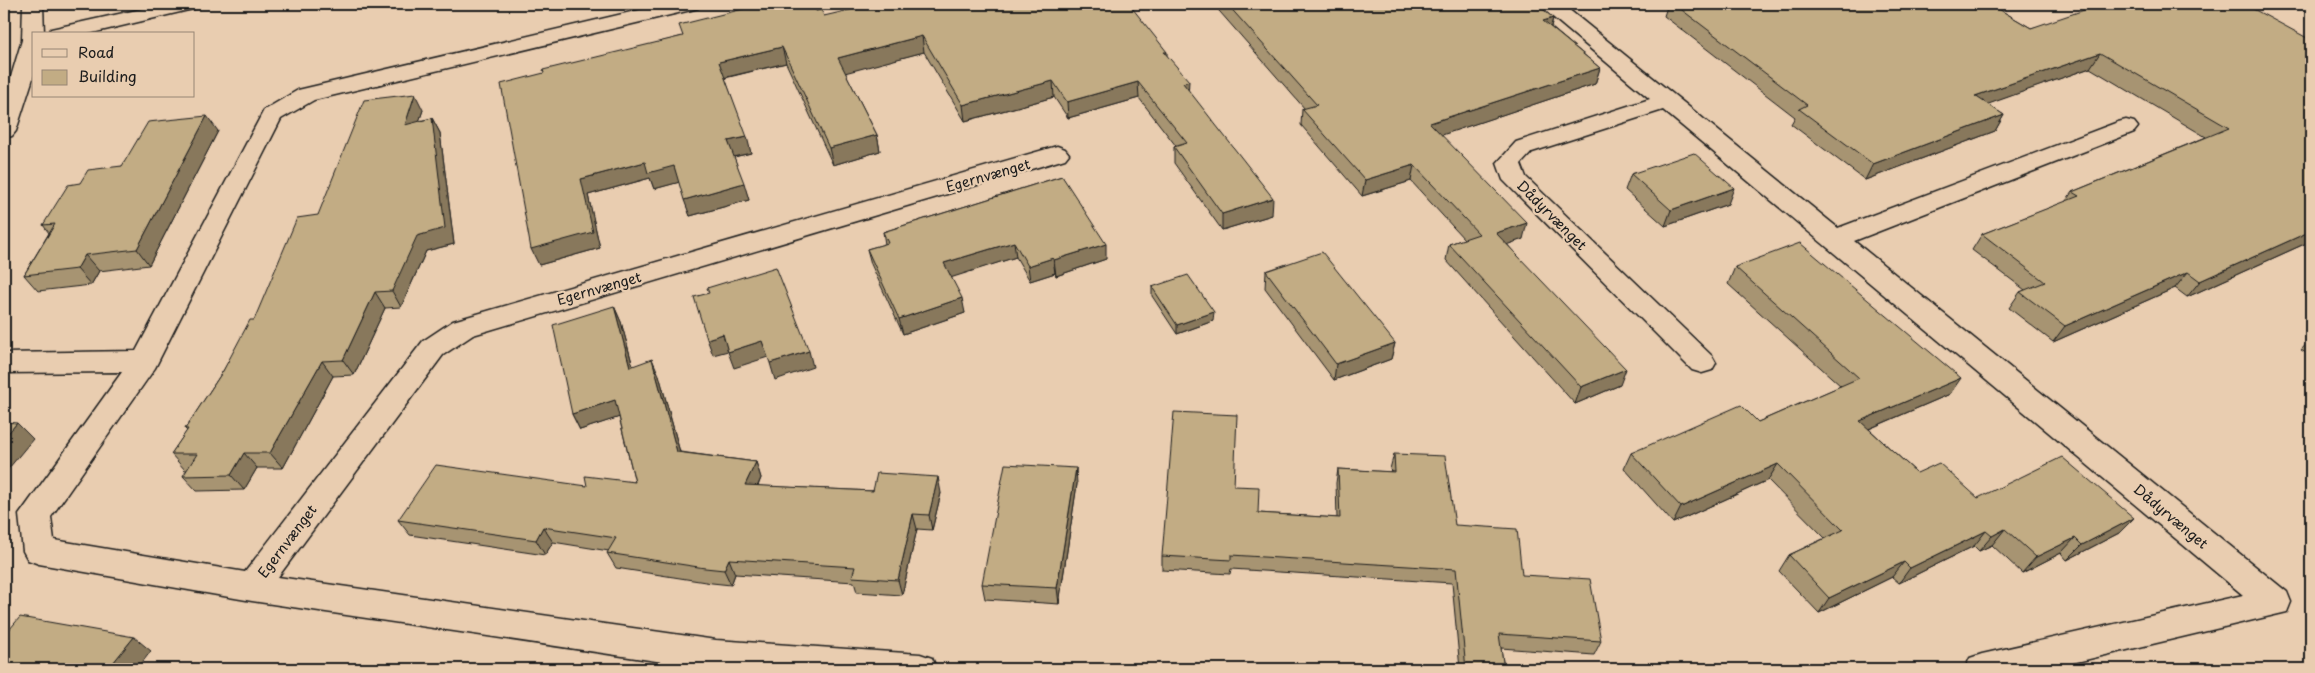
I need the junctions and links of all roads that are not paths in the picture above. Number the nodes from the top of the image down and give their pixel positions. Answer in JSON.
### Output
{"nodes":[{"id":1,"x":33,"y":4,"type":"edge"},
{"id":2,"x":190,"y":4,"type":"edge"},
{"id":3,"x":691,"y":4,"type":"edge"},
{"id":4,"x":1558,"y":5,"type":"edge"},
{"id":5,"x":34,"y":32,"type":"edge"},
{"id":6,"x":68,"y":32,"type":"edge"},
{"id":7,"x":32,"y":46,"type":"edge"},
{"id":8,"x":1667,"y":101,"type":"junction"},
{"id":9,"x":2126,"y":127,"type":"dead end"},
{"id":10,"x":4,"y":132,"type":"edge"},
{"id":11,"x":1057,"y":154,"type":"dead end"},
{"id":12,"x":1835,"y":239,"type":"junction"},
{"id":13,"x":145,"y":361,"type":"junction"},
{"id":14,"x":4,"y":363,"type":"edge"},
{"id":15,"x":1702,"y":363,"type":"dead end"},
{"id":16,"x":252,"y":587,"type":"junction"},
{"id":17,"x":920,"y":669,"type":"edge"},
{"id":18,"x":1982,"y":669,"type":"edge"}],
"edges":[{"from":1,"to":5,"type":"street"},
{"from":2,"to":6,"type":"street"},
{"from":3,"to":13,"type":"street","name":"Egernvænget"},
{"from":4,"to":8,"type":"street","name":"Dådyrvænget"},
{"from":7,"to":10,"type":"street"},
{"from":8,"to":12,"type":"street","name":"Dådyrvænget"},
{"from":8,"to":15,"type":"street","name":"Dådyrvænget"},
{"from":9,"to":12,"type":"street"},
{"from":11,"to":16,"type":"street","name":"Egernvænget"},
{"from":12,"to":18,"type":"street","name":"Dådyrvænget"},
{"from":13,"to":14,"type":"street"},
{"from":13,"to":16,"type":"street","name":"Egernvænget"},
{"from":16,"to":17,"type":"street","name":"Egernvænget"}]}
